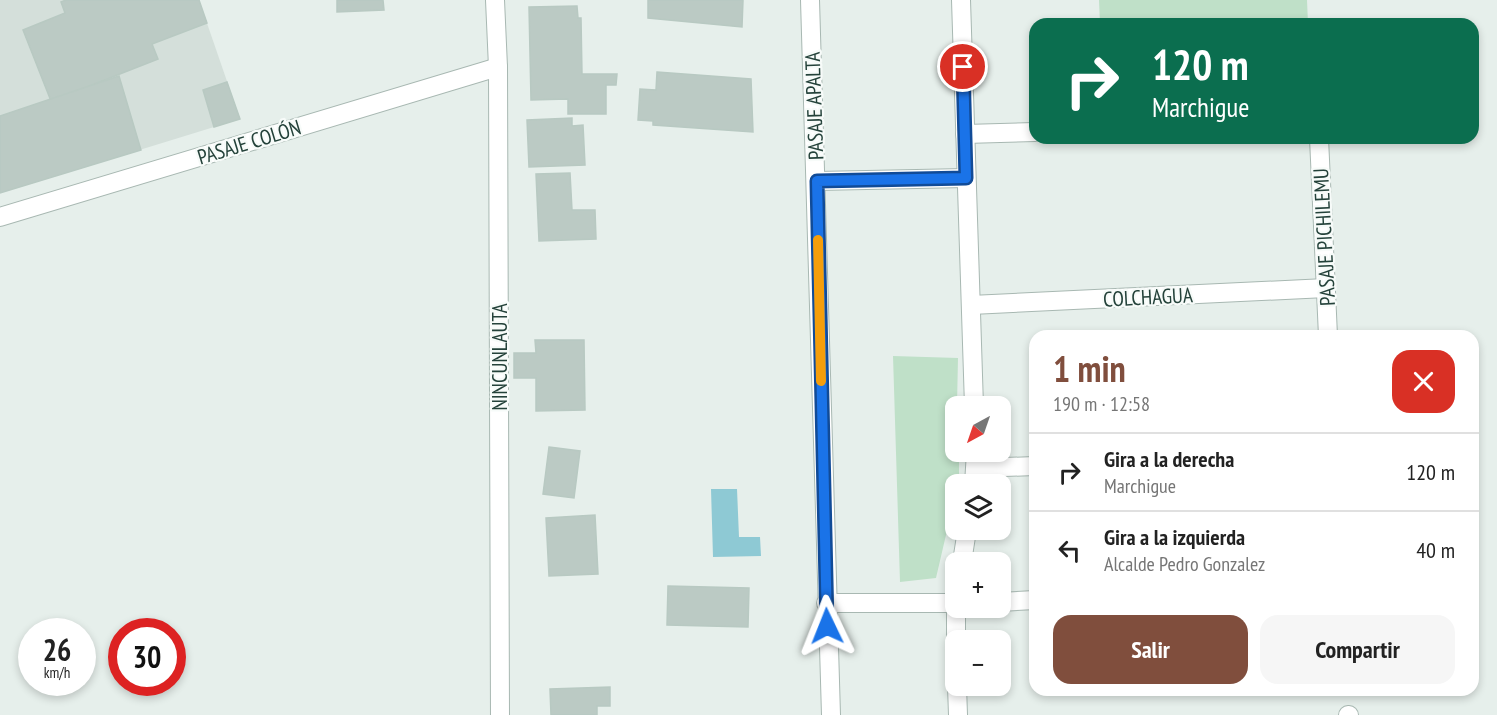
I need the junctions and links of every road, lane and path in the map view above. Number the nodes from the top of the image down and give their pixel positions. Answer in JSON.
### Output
{"nodes":[{"id":1,"x":495,"y":0,"type":"edge"},
{"id":2,"x":810,"y":0,"type":"edge"},
{"id":3,"x":961,"y":0,"type":"edge"},
{"id":4,"x":498,"y":68,"type":"junction"},
{"id":5,"x":1029,"y":132,"type":"edge"},
{"id":6,"x":965,"y":134,"type":"junction"},
{"id":7,"x":1319,"y":144,"type":"edge"},
{"id":8,"x":966,"y":178,"type":"junction"},
{"id":9,"x":817,"y":181,"type":"junction"},
{"id":10,"x":0,"y":217,"type":"edge"},
{"id":11,"x":1326,"y":288,"type":"junction"},
{"id":12,"x":971,"y":305,"type":"junction"},
{"id":13,"x":1328,"y":330,"type":"edge"},
{"id":14,"x":974,"y":396,"type":"edge"},
{"id":15,"x":1029,"y":466,"type":"edge"},
{"id":16,"x":976,"y":468,"type":"edge"},
{"id":17,"x":1029,"y":600,"type":"edge"},
{"id":18,"x":1011,"y":601,"type":"edge"},
{"id":19,"x":826,"y":603,"type":"junction"},
{"id":20,"x":945,"y":605,"type":"edge"},
{"id":21,"x":957,"y":696,"type":"edge"},
{"id":22,"x":500,"y":715,"type":"edge"},
{"id":23,"x":831,"y":715,"type":"edge"},
{"id":24,"x":958,"y":715,"type":"edge"}],
"edges":[{"from":1,"to":4,"type":"street","name":"NINCUNLAUTA"},
{"from":2,"to":9,"type":"street","name":"PASAJE APALTA"},
{"from":3,"to":6,"type":"street"},
{"from":4,"to":10,"type":"street","name":"PASAJE COLÓN"},
{"from":4,"to":22,"type":"street","name":"NINCUNLAUTA"},
{"from":5,"to":6,"type":"street"},
{"from":6,"to":8,"type":"street"},
{"from":7,"to":11,"type":"street","name":"PASAJE PICHILEMU"},
{"from":8,"to":9,"type":"street"},
{"from":8,"to":12,"type":"street"},
{"from":9,"to":19,"type":"street","name":"PASAJE APALTA"},
{"from":11,"to":12,"type":"street","name":"COLCHAGUA"},
{"from":11,"to":13,"type":"street","name":"PASAJE PICHILEMU"},
{"from":12,"to":14,"type":"street"},
{"from":15,"to":16,"type":"street"},
{"from":17,"to":18,"type":"street"},
{"from":19,"to":20,"type":"street"},
{"from":19,"to":23,"type":"street","name":"PASAJE APALTA"},
{"from":21,"to":24,"type":"street"}]}
